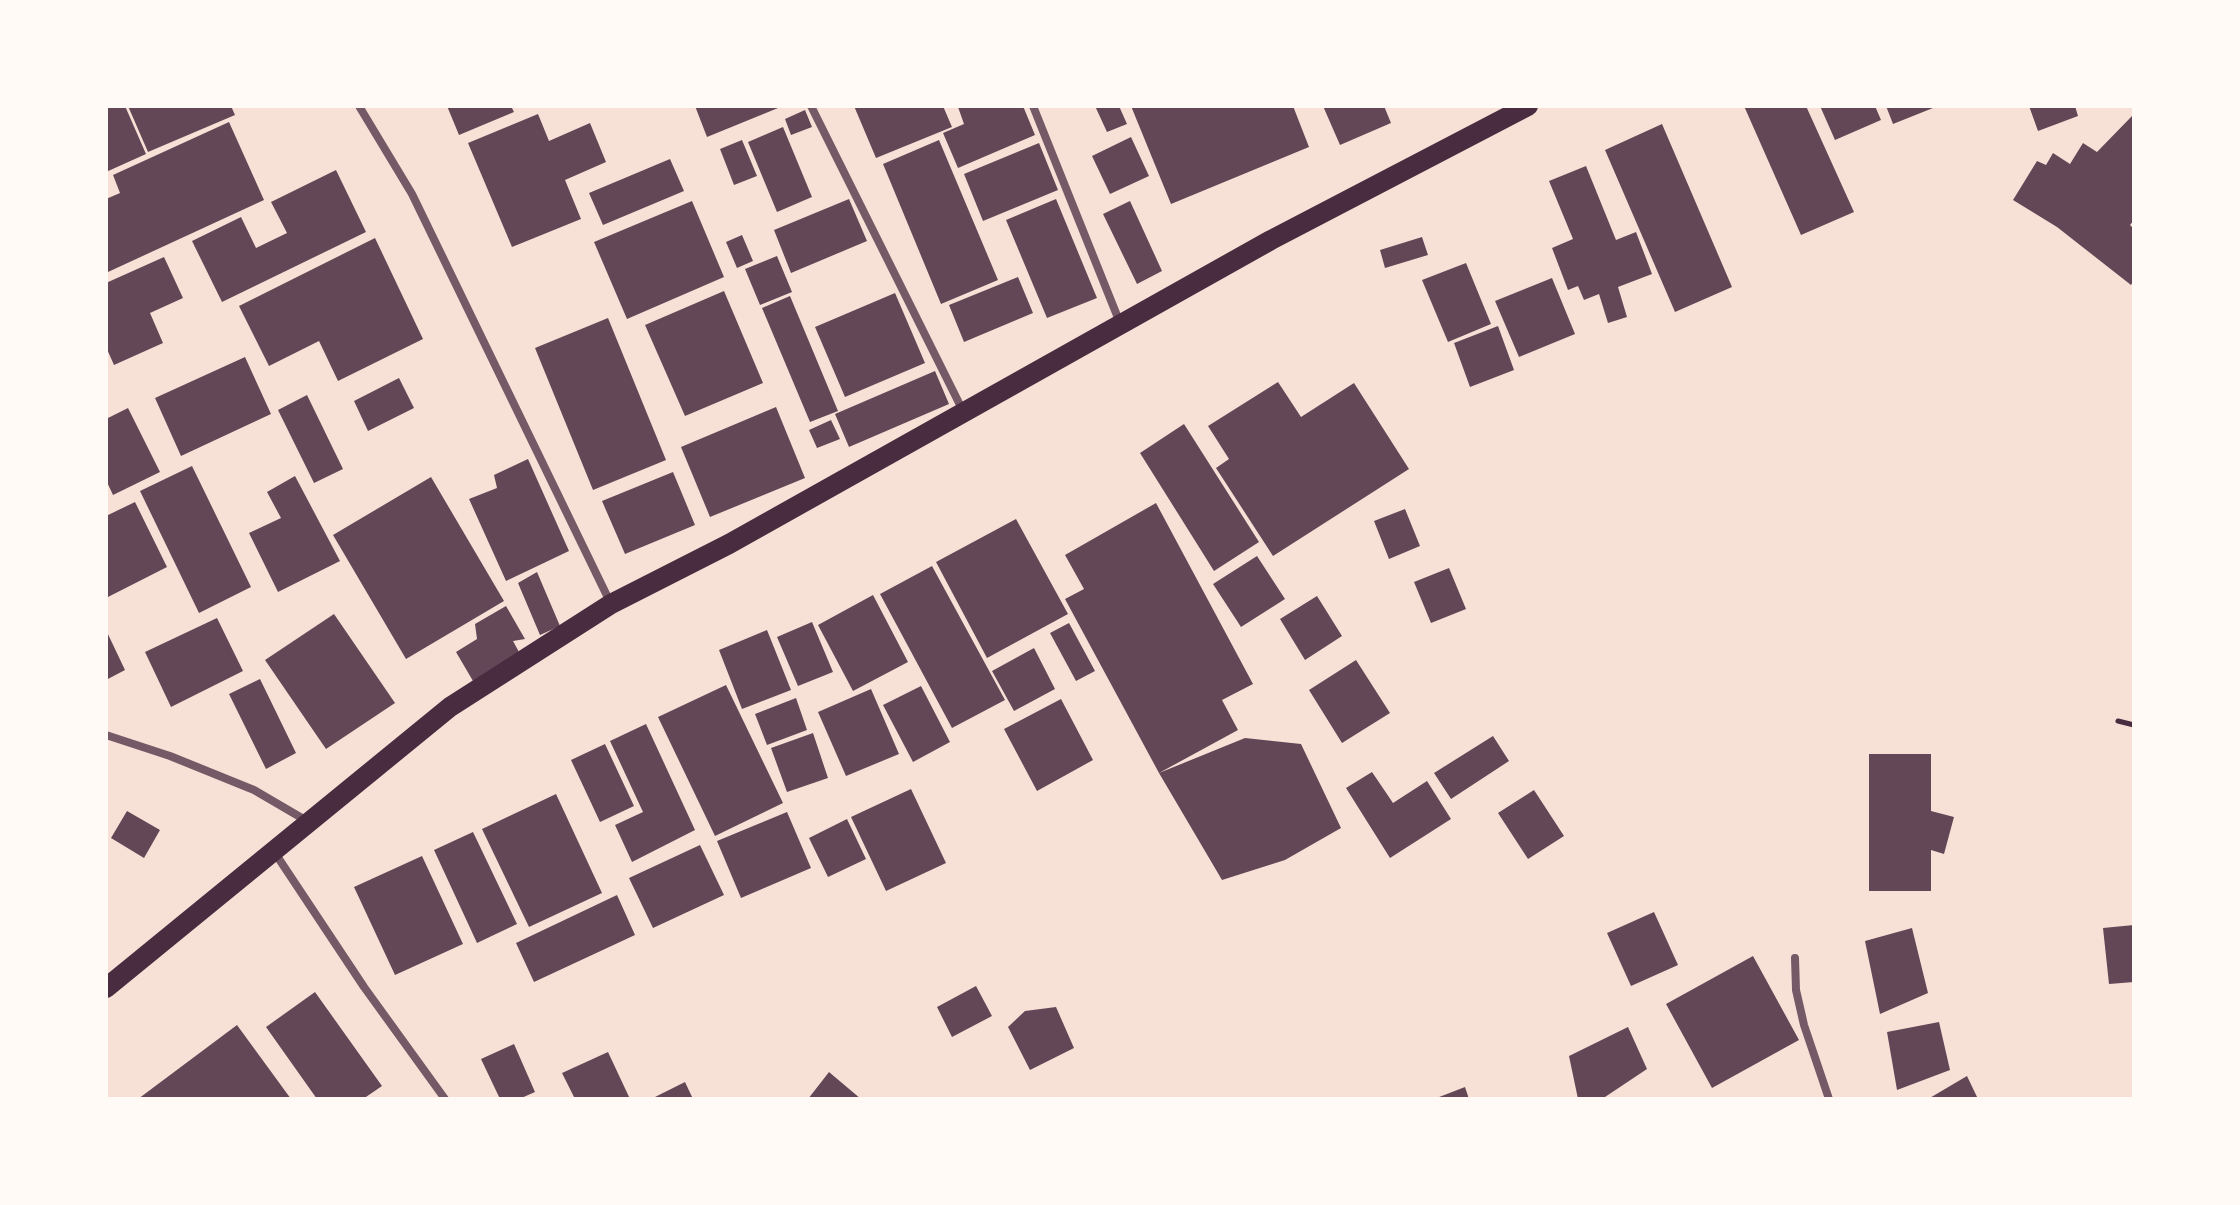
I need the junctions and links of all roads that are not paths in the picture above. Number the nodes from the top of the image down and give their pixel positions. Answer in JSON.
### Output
{"nodes":[{"id":1,"x":359,"y":106,"type":"edge"},
{"id":2,"x":811,"y":106,"type":"edge"},
{"id":3,"x":1033,"y":106,"type":"edge"},
{"id":4,"x":1528,"y":106,"type":"edge"},
{"id":5,"x":1120,"y":323,"type":"junction"},
{"id":6,"x":964,"y":414,"type":"junction"},
{"id":7,"x":611,"y":604,"type":"junction"},
{"id":8,"x":106,"y":735,"type":"edge"},
{"id":9,"x":308,"y":821,"type":"junction"},
{"id":10,"x":274,"y":850,"type":"junction"},
{"id":11,"x":1795,"y":958,"type":"dead end"},
{"id":12,"x":106,"y":988,"type":"edge"},
{"id":13,"x":445,"y":1099,"type":"edge"},
{"id":14,"x":1829,"y":1099,"type":"edge"}],
"edges":[{"from":1,"to":7,"type":"street"},
{"from":2,"to":6,"type":"street"},
{"from":3,"to":5,"type":"street"},
{"from":4,"to":5,"type":"main road"},
{"from":5,"to":6,"type":"main road"},
{"from":6,"to":7,"type":"main road"},
{"from":7,"to":9,"type":"main road"},
{"from":8,"to":9,"type":"street"},
{"from":9,"to":10,"type":"main road"},
{"from":10,"to":12,"type":"main road"},
{"from":10,"to":13,"type":"street"},
{"from":11,"to":14,"type":"street"}]}
